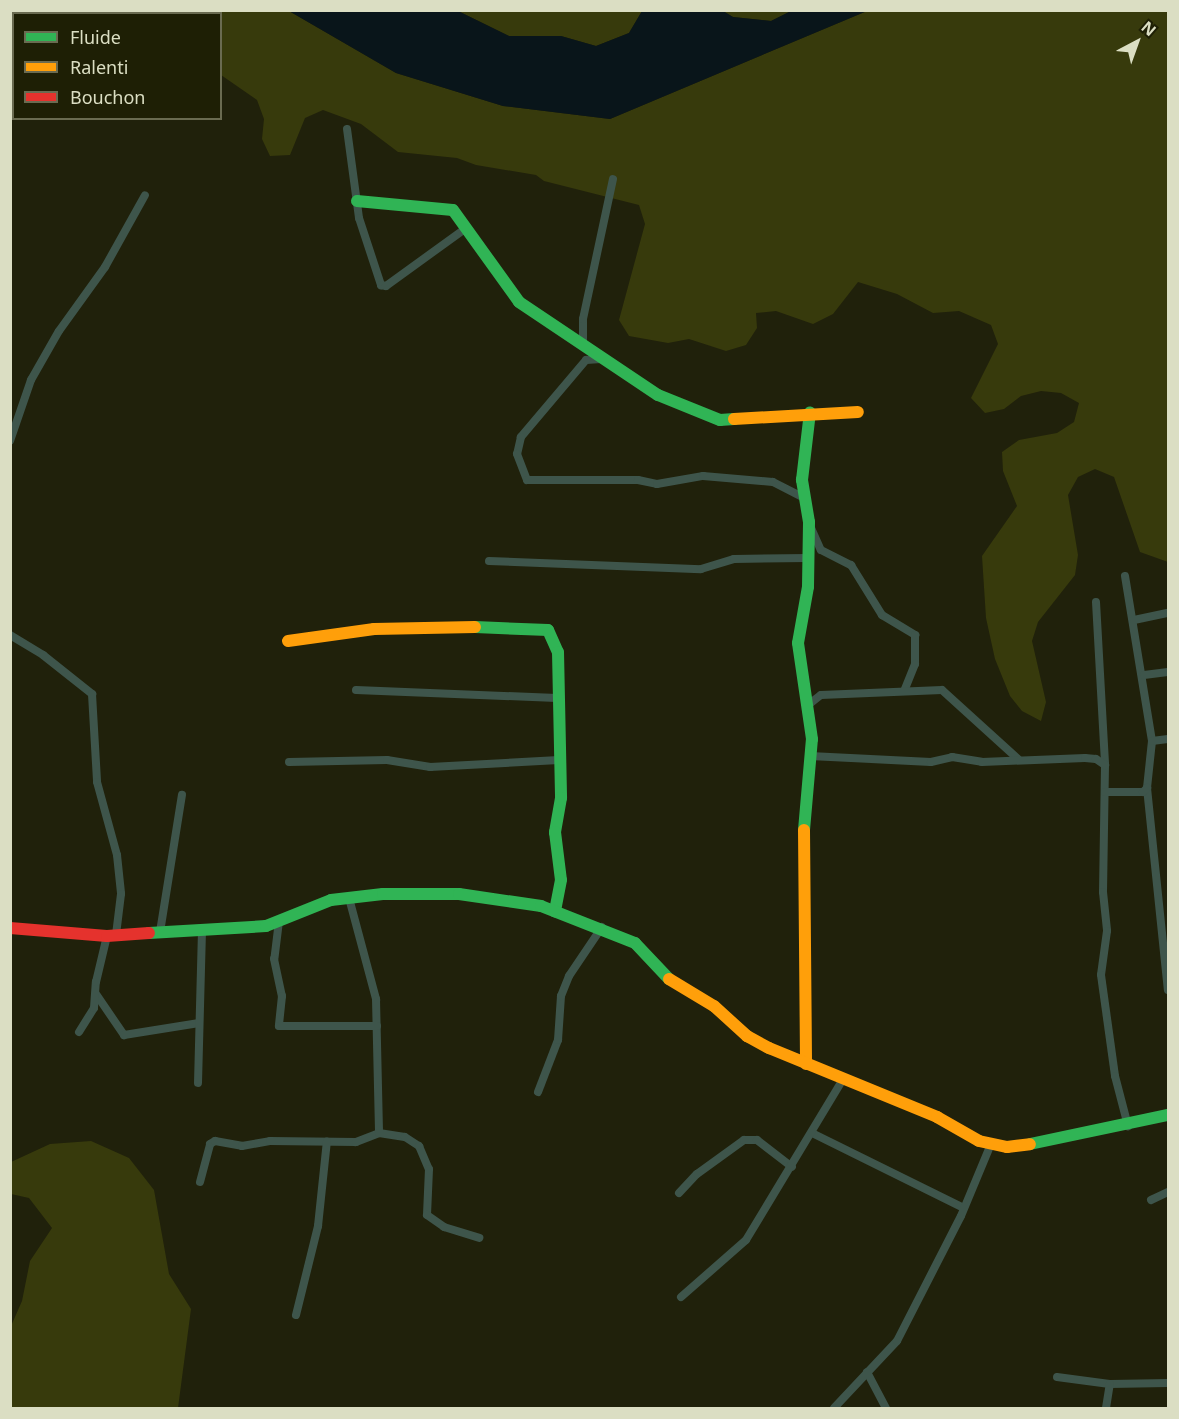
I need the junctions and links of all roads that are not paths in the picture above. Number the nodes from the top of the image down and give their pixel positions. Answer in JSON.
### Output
{"nodes":[{"id":1,"x":348,"y":129,"type":"dead end"},
{"id":2,"x":613,"y":179,"type":"dead end"},
{"id":3,"x":145,"y":195,"type":"dead end"},
{"id":4,"x":357,"y":201,"type":"junction"},
{"id":5,"x":466,"y":228,"type":"junction"},
{"id":6,"x":584,"y":346,"type":"junction"},
{"id":7,"x":601,"y":359,"type":"junction"},
{"id":8,"x":810,"y":412,"type":"junction"},
{"id":9,"x":858,"y":412,"type":"dead end"},
{"id":10,"x":11,"y":438,"type":"edge"},
{"id":11,"x":805,"y":498,"type":"junction"},
{"id":12,"x":808,"y":522,"type":"junction"},
{"id":13,"x":808,"y":558,"type":"junction"},
{"id":14,"x":489,"y":561,"type":"dead end"},
{"id":15,"x":1125,"y":576,"type":"dead end"},
{"id":16,"x":1096,"y":602,"type":"dead end"},
{"id":17,"x":1168,"y":613,"type":"edge"},
{"id":18,"x":1134,"y":620,"type":"junction"},
{"id":19,"x":10,"y":635,"type":"edge"},
{"id":20,"x":288,"y":641,"type":"dead end"},
{"id":21,"x":1168,"y":672,"type":"edge"},
{"id":22,"x":1144,"y":675,"type":"junction"},
{"id":23,"x":356,"y":690,"type":"dead end"},
{"id":24,"x":904,"y":691,"type":"junction"},
{"id":25,"x":558,"y":698,"type":"junction"},
{"id":26,"x":808,"y":705,"type":"junction"},
{"id":27,"x":1168,"y":739,"type":"edge"},
{"id":28,"x":1152,"y":741,"type":"junction"},
{"id":29,"x":810,"y":756,"type":"junction"},
{"id":30,"x":1018,"y":759,"type":"junction"},
{"id":31,"x":559,"y":760,"type":"junction"},
{"id":32,"x":289,"y":762,"type":"dead end"},
{"id":33,"x":1105,"y":765,"type":"junction"},
{"id":34,"x":1147,"y":788,"type":"junction"},
{"id":35,"x":1105,"y":792,"type":"junction"},
{"id":36,"x":182,"y":795,"type":"dead end"},
{"id":37,"x":349,"y":898,"type":"junction"},
{"id":38,"x":555,"y":911,"type":"junction"},
{"id":39,"x":279,"y":921,"type":"junction"},
{"id":40,"x":602,"y":927,"type":"junction"},
{"id":41,"x":10,"y":928,"type":"edge"},
{"id":42,"x":202,"y":929,"type":"junction"},
{"id":43,"x":160,"y":932,"type":"junction"},
{"id":44,"x":112,"y":935,"type":"junction"},
{"id":45,"x":1168,"y":990,"type":"edge"},
{"id":46,"x":96,"y":994,"type":"junction"},
{"id":47,"x":199,"y":1023,"type":"junction"},
{"id":48,"x":377,"y":1026,"type":"junction"},
{"id":49,"x":79,"y":1032,"type":"dead end"},
{"id":50,"x":806,"y":1064,"type":"junction"},
{"id":51,"x":843,"y":1079,"type":"junction"},
{"id":52,"x":198,"y":1083,"type":"dead end"},
{"id":53,"x":538,"y":1092,"type":"dead end"},
{"id":54,"x":1168,"y":1115,"type":"edge"},
{"id":55,"x":1128,"y":1126,"type":"junction"},
{"id":56,"x":379,"y":1133,"type":"junction"},
{"id":57,"x":812,"y":1133,"type":"junction"},
{"id":58,"x":327,"y":1141,"type":"junction"},
{"id":59,"x":991,"y":1144,"type":"junction"},
{"id":60,"x":792,"y":1167,"type":"junction"},
{"id":61,"x":201,"y":1182,"type":"dead end"},
{"id":62,"x":1168,"y":1192,"type":"edge"},
{"id":63,"x":679,"y":1193,"type":"dead end"},
{"id":64,"x":1151,"y":1200,"type":"dead end"},
{"id":65,"x":964,"y":1208,"type":"junction"},
{"id":66,"x":479,"y":1238,"type":"dead end"},
{"id":67,"x":681,"y":1297,"type":"dead end"},
{"id":68,"x":297,"y":1315,"type":"dead end"},
{"id":69,"x":867,"y":1372,"type":"junction"},
{"id":70,"x":1056,"y":1377,"type":"dead end"},
{"id":71,"x":1168,"y":1383,"type":"edge"},
{"id":72,"x":1110,"y":1384,"type":"junction"},
{"id":73,"x":834,"y":1408,"type":"edge"},
{"id":74,"x":886,"y":1408,"type":"edge"},
{"id":75,"x":1106,"y":1408,"type":"edge"}],
"edges":[{"from":1,"to":4,"type":"street"},
{"from":2,"to":6,"type":"street"},
{"from":3,"to":10,"type":"street"},
{"from":4,"to":5,"type":"street"},
{"from":4,"to":5,"type":"street"},
{"from":5,"to":6,"type":"street"},
{"from":6,"to":7,"type":"street"},
{"from":7,"to":8,"type":"street"},
{"from":7,"to":11,"type":"street"},
{"from":8,"to":9,"type":"street"},
{"from":8,"to":11,"type":"street"},
{"from":11,"to":12,"type":"street"},
{"from":12,"to":13,"type":"street"},
{"from":12,"to":24,"type":"street"},
{"from":13,"to":14,"type":"street"},
{"from":13,"to":26,"type":"street"},
{"from":15,"to":18,"type":"street"},
{"from":16,"to":33,"type":"street"},
{"from":17,"to":18,"type":"street"},
{"from":18,"to":22,"type":"street"},
{"from":19,"to":44,"type":"street"},
{"from":20,"to":25,"type":"street"},
{"from":21,"to":22,"type":"street"},
{"from":22,"to":28,"type":"street"},
{"from":23,"to":25,"type":"street"},
{"from":24,"to":26,"type":"street"},
{"from":24,"to":30,"type":"street"},
{"from":25,"to":31,"type":"street"},
{"from":26,"to":29,"type":"street"},
{"from":27,"to":28,"type":"street"},
{"from":28,"to":34,"type":"street"},
{"from":29,"to":30,"type":"street"},
{"from":29,"to":50,"type":"street"},
{"from":30,"to":33,"type":"street"},
{"from":31,"to":32,"type":"street"},
{"from":31,"to":38,"type":"street"},
{"from":33,"to":35,"type":"street"},
{"from":34,"to":35,"type":"street"},
{"from":34,"to":45,"type":"street"},
{"from":35,"to":55,"type":"street"},
{"from":36,"to":43,"type":"street"},
{"from":37,"to":38,"type":"street"},
{"from":37,"to":39,"type":"street"},
{"from":37,"to":48,"type":"street"},
{"from":38,"to":40,"type":"street"},
{"from":39,"to":42,"type":"street"},
{"from":39,"to":48,"type":"street"},
{"from":40,"to":50,"type":"street"},
{"from":40,"to":53,"type":"street"},
{"from":41,"to":44,"type":"street"},
{"from":42,"to":43,"type":"street"},
{"from":42,"to":47,"type":"street"},
{"from":43,"to":44,"type":"street"},
{"from":44,"to":46,"type":"street"},
{"from":46,"to":47,"type":"street"},
{"from":46,"to":49,"type":"street"},
{"from":47,"to":52,"type":"street"},
{"from":48,"to":56,"type":"street"},
{"from":50,"to":51,"type":"street"},
{"from":51,"to":57,"type":"street"},
{"from":51,"to":59,"type":"street"},
{"from":54,"to":55,"type":"street"},
{"from":55,"to":59,"type":"street"},
{"from":56,"to":58,"type":"street"},
{"from":56,"to":66,"type":"street"},
{"from":57,"to":60,"type":"street"},
{"from":57,"to":65,"type":"street"},
{"from":58,"to":61,"type":"street"},
{"from":58,"to":68,"type":"street"},
{"from":59,"to":65,"type":"street"},
{"from":60,"to":63,"type":"street"},
{"from":60,"to":67,"type":"street"},
{"from":62,"to":64,"type":"street"},
{"from":65,"to":69,"type":"street"},
{"from":69,"to":73,"type":"street"},
{"from":69,"to":74,"type":"street"},
{"from":70,"to":72,"type":"street"},
{"from":71,"to":72,"type":"street"},
{"from":72,"to":75,"type":"street"}]}
